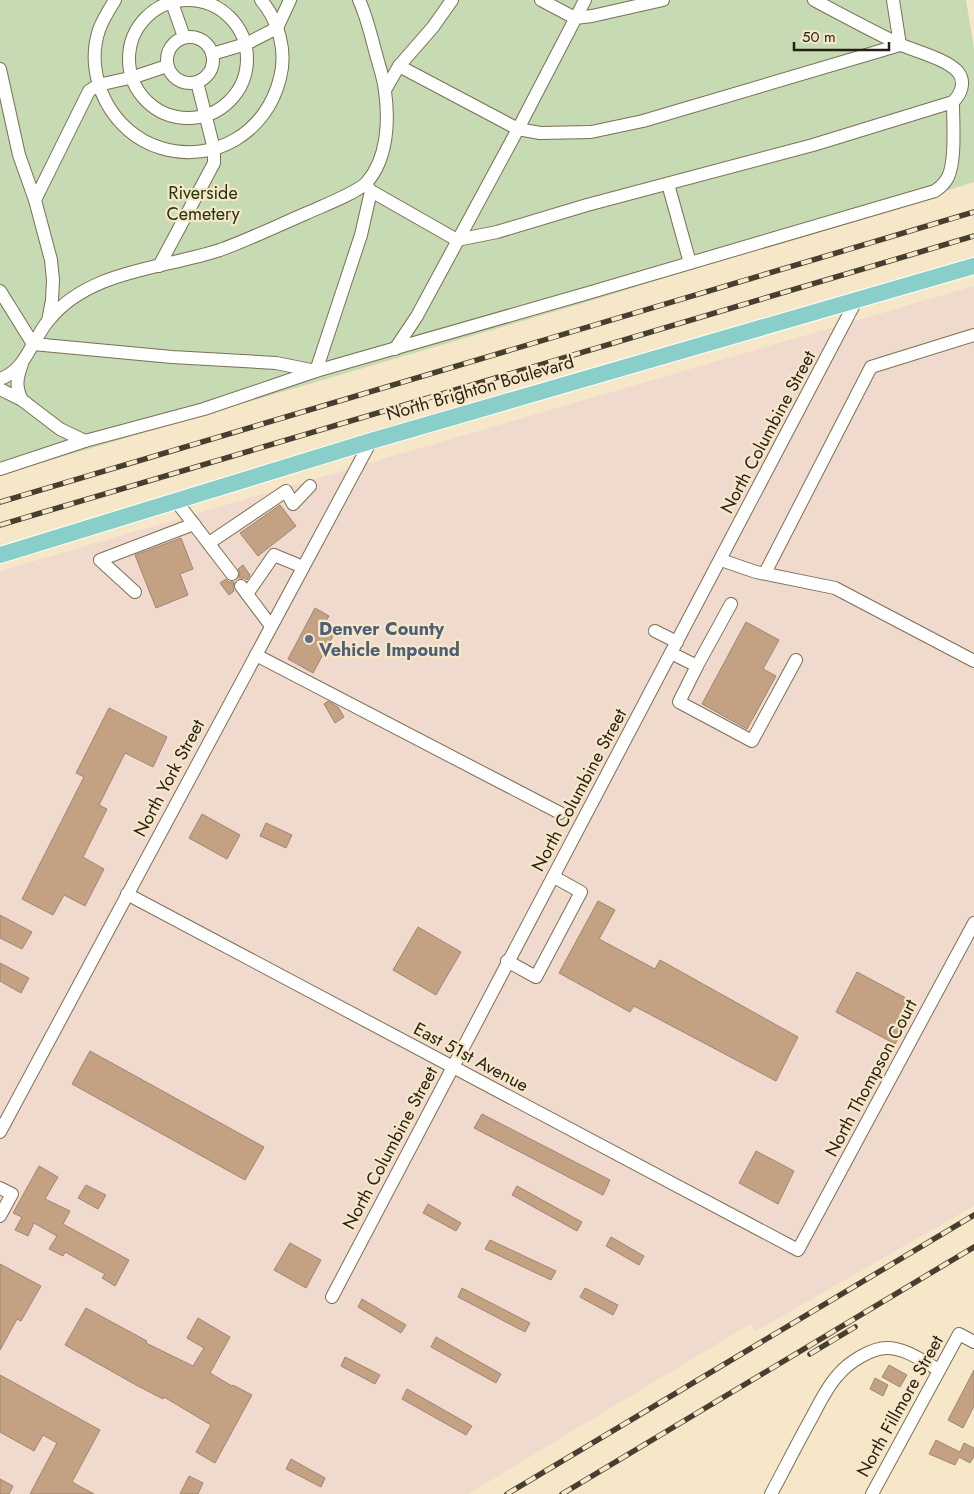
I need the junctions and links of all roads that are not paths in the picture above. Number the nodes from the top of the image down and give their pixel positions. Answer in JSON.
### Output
{"nodes":[{"id":1,"x":115,"y":0,"type":"edge"},
{"id":2,"x":261,"y":0,"type":"edge"},
{"id":3,"x":290,"y":0,"type":"edge"},
{"id":4,"x":359,"y":0,"type":"edge"},
{"id":5,"x":452,"y":0,"type":"edge"},
{"id":6,"x":541,"y":0,"type":"edge"},
{"id":7,"x":585,"y":0,"type":"edge"},
{"id":8,"x":663,"y":0,"type":"edge"},
{"id":9,"x":814,"y":0,"type":"edge"},
{"id":10,"x":893,"y":0,"type":"edge"},
{"id":11,"x":172,"y":1,"type":"edge"},
{"id":12,"x":575,"y":18,"type":"junction"},
{"id":13,"x":277,"y":28,"type":"junction"},
{"id":14,"x":184,"y":37,"type":"junction"},
{"id":15,"x":245,"y":44,"type":"junction"},
{"id":16,"x":900,"y":44,"type":"junction"},
{"id":17,"x":212,"y":54,"type":"junction"},
{"id":18,"x":167,"y":66,"type":"junction"},
{"id":19,"x":399,"y":66,"type":"junction"},
{"id":20,"x":0,"y":69,"type":"edge"},
{"id":21,"x":132,"y":77,"type":"junction"},
{"id":22,"x":197,"y":82,"type":"junction"},
{"id":23,"x":98,"y":85,"type":"junction"},
{"id":24,"x":385,"y":90,"type":"junction"},
{"id":25,"x":954,"y":102,"type":"junction"},
{"id":26,"x":206,"y":115,"type":"junction"},
{"id":27,"x":518,"y":129,"type":"junction"},
{"id":28,"x":214,"y":149,"type":"junction"},
{"id":29,"x":668,"y":184,"type":"junction"},
{"id":30,"x":368,"y":188,"type":"junction"},
{"id":31,"x":35,"y":200,"type":"junction"},
{"id":32,"x":457,"y":240,"type":"junction"},
{"id":33,"x":690,"y":263,"type":"junction"},
{"id":34,"x":159,"y":266,"type":"junction"},
{"id":35,"x":974,"y":266,"type":"edge"},
{"id":36,"x":0,"y":291,"type":"edge"},
{"id":37,"x":857,"y":299,"type":"junction"},
{"id":38,"x":48,"y":321,"type":"junction"},
{"id":39,"x":974,"y":335,"type":"edge"},
{"id":40,"x":33,"y":344,"type":"junction"},
{"id":41,"x":395,"y":349,"type":"junction"},
{"id":42,"x":22,"y":363,"type":"junction"},
{"id":43,"x":316,"y":371,"type":"junction"},
{"id":44,"x":0,"y":379,"type":"edge"},
{"id":45,"x":0,"y":389,"type":"edge"},
{"id":46,"x":22,"y":400,"type":"junction"},
{"id":47,"x":60,"y":428,"type":"junction"},
{"id":48,"x":85,"y":441,"type":"junction"},
{"id":49,"x":371,"y":441,"type":"junction"},
{"id":50,"x":50,"y":453,"type":"junction"},
{"id":51,"x":0,"y":469,"type":"edge"},
{"id":52,"x":310,"y":486,"type":"dead end"},
{"id":53,"x":176,"y":501,"type":"junction"},
{"id":54,"x":194,"y":524,"type":"junction"},
{"id":55,"x":209,"y":544,"type":"junction"},
{"id":56,"x":0,"y":555,"type":"edge"},
{"id":57,"x":720,"y":560,"type":"junction"},
{"id":58,"x":303,"y":567,"type":"junction"},
{"id":59,"x":766,"y":573,"type":"junction"},
{"id":60,"x":232,"y":574,"type":"dead end"},
{"id":61,"x":136,"y":592,"type":"dead end"},
{"id":62,"x":731,"y":604,"type":"dead end"},
{"id":63,"x":272,"y":626,"type":"junction"},
{"id":64,"x":655,"y":631,"type":"dead end"},
{"id":65,"x":674,"y":648,"type":"junction"},
{"id":66,"x":256,"y":655,"type":"junction"},
{"id":67,"x":796,"y":660,"type":"dead end"},
{"id":68,"x":974,"y":660,"type":"edge"},
{"id":69,"x":697,"y":666,"type":"junction"},
{"id":70,"x":560,"y":813,"type":"dead end"},
{"id":71,"x":554,"y":877,"type":"junction"},
{"id":72,"x":127,"y":894,"type":"junction"},
{"id":73,"x":974,"y":922,"type":"edge"},
{"id":74,"x":508,"y":961,"type":"junction"},
{"id":75,"x":452,"y":1067,"type":"junction"},
{"id":76,"x":0,"y":1132,"type":"edge"},
{"id":77,"x":0,"y":1188,"type":"edge"},
{"id":78,"x":0,"y":1216,"type":"edge"},
{"id":79,"x":798,"y":1250,"type":"joint"},
{"id":80,"x":332,"y":1297,"type":"dead end"},
{"id":81,"x":974,"y":1342,"type":"edge"},
{"id":82,"x":939,"y":1370,"type":"junction"},
{"id":83,"x":771,"y":1494,"type":"edge"},
{"id":84,"x":872,"y":1494,"type":"edge"}],
"edges":[{"from":1,"to":23,"type":"street"},
{"from":2,"to":13,"type":"street"},
{"from":3,"to":13,"type":"street"},
{"from":4,"to":24,"type":"street"},
{"from":5,"to":19,"type":"street"},
{"from":6,"to":12,"type":"street"},
{"from":7,"to":12,"type":"street"},
{"from":8,"to":12,"type":"street"},
{"from":9,"to":16,"type":"street"},
{"from":10,"to":16,"type":"street"},
{"from":11,"to":14,"type":"street"},
{"from":11,"to":15,"type":"street"},
{"from":11,"to":21,"type":"street"},
{"from":12,"to":27,"type":"street"},
{"from":13,"to":15,"type":"street"},
{"from":13,"to":28,"type":"street"},
{"from":14,"to":17,"type":"street"},
{"from":14,"to":18,"type":"street"},
{"from":15,"to":17,"type":"street"},
{"from":15,"to":26,"type":"street"},
{"from":16,"to":25,"type":"street"},
{"from":16,"to":27,"type":"street"},
{"from":17,"to":22,"type":"street"},
{"from":18,"to":21,"type":"street"},
{"from":18,"to":22,"type":"street"},
{"from":19,"to":24,"type":"street"},
{"from":19,"to":27,"type":"street"},
{"from":20,"to":31,"type":"street"},
{"from":21,"to":23,"type":"street"},
{"from":21,"to":26,"type":"street"},
{"from":22,"to":26,"type":"street"},
{"from":23,"to":28,"type":"street"},
{"from":23,"to":31,"type":"street"},
{"from":24,"to":30,"type":"street"},
{"from":25,"to":29,"type":"street"},
{"from":25,"to":33,"type":"street"},
{"from":26,"to":28,"type":"street"},
{"from":27,"to":32,"type":"street"},
{"from":28,"to":34,"type":"street"},
{"from":29,"to":32,"type":"street"},
{"from":29,"to":33,"type":"street"},
{"from":30,"to":32,"type":"street"},
{"from":30,"to":34,"type":"street"},
{"from":30,"to":43,"type":"street"},
{"from":31,"to":38,"type":"street"},
{"from":32,"to":41,"type":"street"},
{"from":33,"to":41,"type":"street"},
{"from":34,"to":38,"type":"street"},
{"from":35,"to":37,"type":"main road","name":"North Brighton Boulevard"},
{"from":36,"to":40,"type":"street"},
{"from":37,"to":49,"type":"main road","name":"North Brighton Boulevard"},
{"from":37,"to":57,"type":"street","name":"North Columbine Street"},
{"from":38,"to":40,"type":"street"},
{"from":39,"to":59,"type":"street"},
{"from":40,"to":42,"type":"street"},
{"from":40,"to":43,"type":"street"},
{"from":41,"to":43,"type":"street"},
{"from":42,"to":44,"type":"street"},
{"from":42,"to":46,"type":"street"},
{"from":43,"to":48,"type":"street"},
{"from":45,"to":46,"type":"street"},
{"from":46,"to":47,"type":"street"},
{"from":47,"to":48,"type":"street"},
{"from":47,"to":50,"type":"street"},
{"from":48,"to":50,"type":"street"},
{"from":49,"to":53,"type":"main road","name":"North Brighton Boulevard"},
{"from":49,"to":58,"type":"street","name":"North York Street"},
{"from":50,"to":51,"type":"street"},
{"from":52,"to":55,"type":"street"},
{"from":53,"to":54,"type":"street"},
{"from":53,"to":56,"type":"main road","name":"North Brighton Boulevard"},
{"from":54,"to":55,"type":"street"},
{"from":54,"to":61,"type":"street"},
{"from":55,"to":60,"type":"street"},
{"from":57,"to":59,"type":"street"},
{"from":57,"to":65,"type":"street","name":"North Columbine Street"},
{"from":58,"to":63,"type":"street","name":"North York Street"},
{"from":58,"to":63,"type":"street"},
{"from":59,"to":68,"type":"street"},
{"from":62,"to":69,"type":"street"},
{"from":63,"to":66,"type":"street","name":"North York Street"},
{"from":64,"to":65,"type":"street"},
{"from":65,"to":69,"type":"street"},
{"from":65,"to":71,"type":"street","name":"North Columbine Street"},
{"from":66,"to":70,"type":"street"},
{"from":66,"to":72,"type":"street","name":"North York Street"},
{"from":67,"to":69,"type":"street"},
{"from":71,"to":74,"type":"street","name":"North Columbine Street"},
{"from":71,"to":74,"type":"street"},
{"from":72,"to":75,"type":"street","name":"East 51st Avenue"},
{"from":72,"to":76,"type":"street","name":"North York Street"},
{"from":73,"to":79,"type":"street","name":"North Thompson Court"},
{"from":74,"to":75,"type":"street","name":"North Columbine Street"},
{"from":75,"to":79,"type":"street","name":"East 51st Avenue"},
{"from":75,"to":80,"type":"street","name":"North Columbine Street"},
{"from":77,"to":78,"type":"street"},
{"from":81,"to":82,"type":"street","name":"North Fillmore Street"},
{"from":82,"to":83,"type":"street"},
{"from":82,"to":84,"type":"street","name":"North Fillmore Street"}]}
